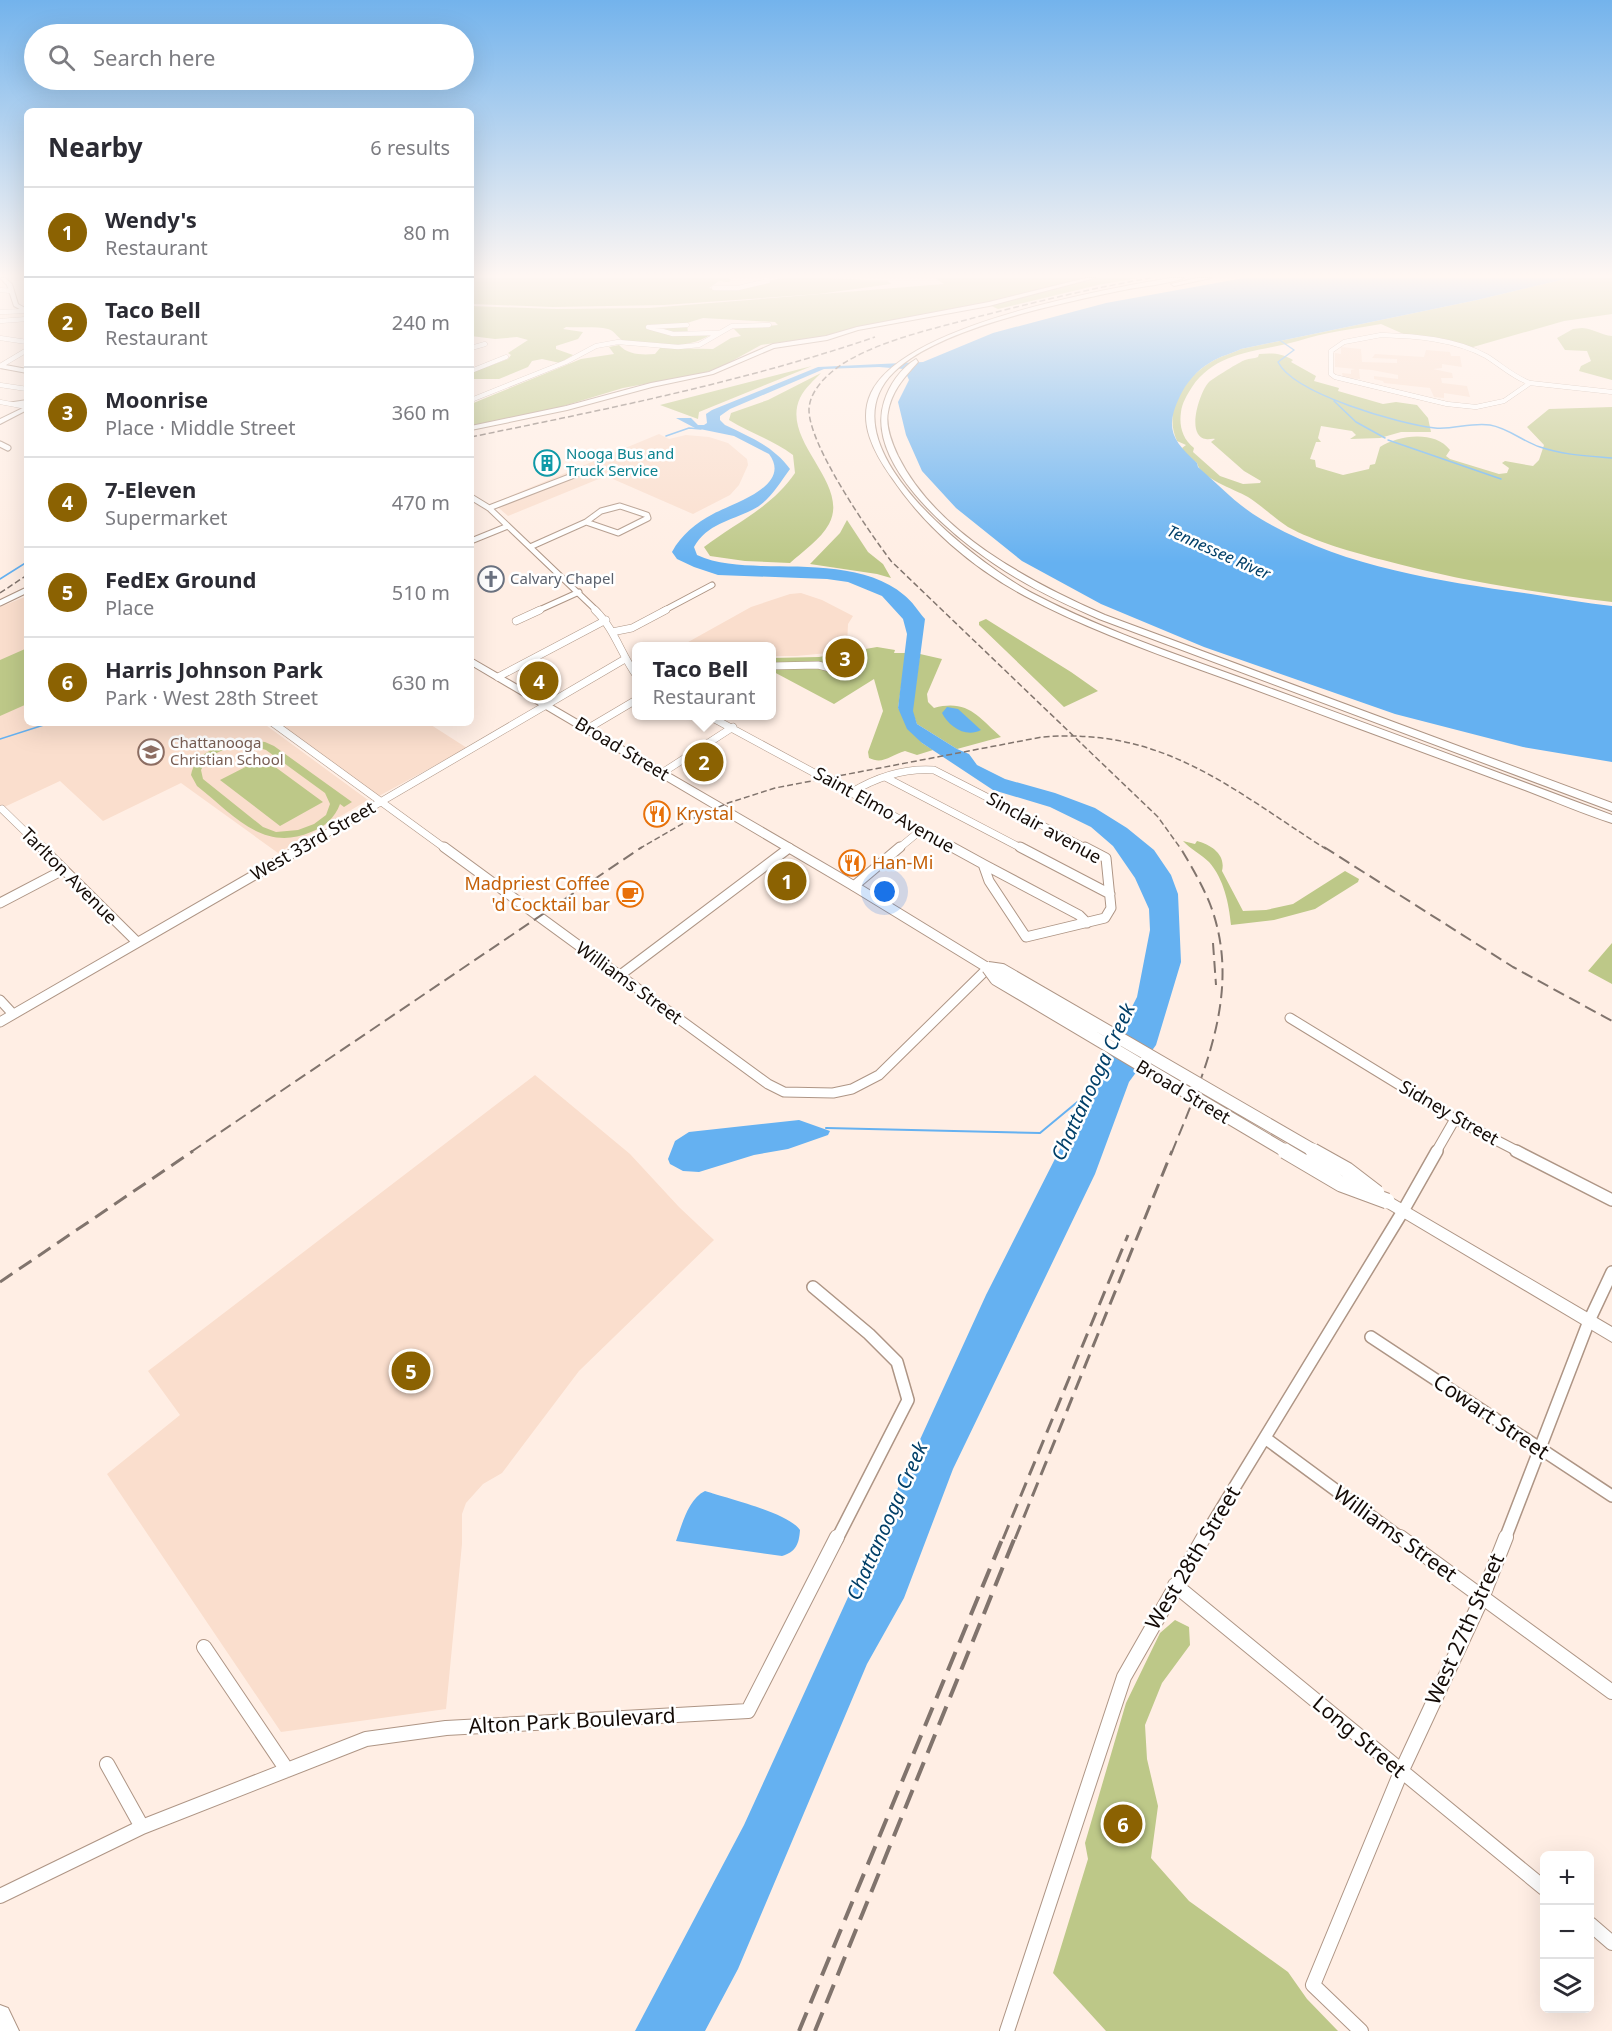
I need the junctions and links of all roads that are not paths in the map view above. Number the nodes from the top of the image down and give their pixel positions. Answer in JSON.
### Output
{"nodes":[{"id":1,"x":541,"y":373,"type":"edge"},
{"id":2,"x":714,"y":373,"type":"edge"},
{"id":3,"x":888,"y":373,"type":"edge"},
{"id":4,"x":901,"y":373,"type":"edge"},
{"id":5,"x":1332,"y":373,"type":"edge"},
{"id":6,"x":1513,"y":373,"type":"edge"},
{"id":7,"x":1530,"y":384,"type":"junction"},
{"id":8,"x":0,"y":385,"type":"edge"},
{"id":9,"x":24,"y":389,"type":"edge"},
{"id":10,"x":1612,"y":392,"type":"edge"},
{"id":11,"x":474,"y":399,"type":"edge"},
{"id":12,"x":0,"y":402,"type":"edge"},
{"id":13,"x":24,"y":402,"type":"edge"},
{"id":14,"x":10,"y":403,"type":"junction"},
{"id":15,"x":24,"y":406,"type":"edge"},
{"id":16,"x":24,"y":409,"type":"edge"},
{"id":17,"x":0,"y":422,"type":"edge"},
{"id":18,"x":474,"y":427,"type":"edge"},
{"id":19,"x":0,"y":444,"type":"edge"},
{"id":20,"x":8,"y":448,"type":"dead end"},
{"id":21,"x":577,"y":474,"type":"dead end"},
{"id":22,"x":474,"y":499,"type":"edge"},
{"id":23,"x":489,"y":508,"type":"junction"},
{"id":24,"x":586,"y":522,"type":"junction"},
{"id":25,"x":508,"y":526,"type":"junction"},
{"id":26,"x":474,"y":540,"type":"edge"},
{"id":27,"x":530,"y":547,"type":"junction"},
{"id":28,"x":712,"y":585,"type":"dead end"},
{"id":29,"x":24,"y":591,"type":"edge"},
{"id":30,"x":579,"y":592,"type":"junction"},
{"id":31,"x":0,"y":603,"type":"edge"},
{"id":32,"x":606,"y":620,"type":"junction"},
{"id":33,"x":516,"y":621,"type":"dead end"},
{"id":34,"x":612,"y":632,"type":"junction"},
{"id":35,"x":625,"y":659,"type":"junction"},
{"id":36,"x":474,"y":663,"type":"edge"},
{"id":37,"x":776,"y":666,"type":"edge"},
{"id":38,"x":830,"y":668,"type":"dead end"},
{"id":39,"x":632,"y":669,"type":"edge"},
{"id":40,"x":498,"y":677,"type":"junction"},
{"id":41,"x":1287,"y":698,"type":"junction"},
{"id":42,"x":632,"y":702,"type":"edge"},
{"id":43,"x":547,"y":705,"type":"junction"},
{"id":44,"x":717,"y":720,"type":"edge"},
{"id":45,"x":277,"y":726,"type":"edge"},
{"id":46,"x":733,"y":728,"type":"junction"},
{"id":47,"x":587,"y":729,"type":"junction"},
{"id":48,"x":662,"y":774,"type":"junction"},
{"id":49,"x":885,"y":777,"type":"junction"},
{"id":50,"x":852,"y":792,"type":"junction"},
{"id":51,"x":381,"y":802,"type":"junction"},
{"id":52,"x":1612,"y":807,"type":"edge"},
{"id":53,"x":2,"y":809,"type":"dead end"},
{"id":54,"x":1612,"y":819,"type":"edge"},
{"id":55,"x":1612,"y":828,"type":"edge"},
{"id":56,"x":921,"y":830,"type":"junction"},
{"id":57,"x":789,"y":848,"type":"junction"},
{"id":58,"x":983,"y":864,"type":"junction"},
{"id":59,"x":63,"y":870,"type":"junction"},
{"id":60,"x":854,"y":886,"type":"junction"},
{"id":61,"x":1110,"y":894,"type":"junction"},
{"id":62,"x":0,"y":903,"type":"edge"},
{"id":63,"x":1087,"y":923,"type":"junction"},
{"id":64,"x":137,"y":942,"type":"junction"},
{"id":65,"x":988,"y":968,"type":"junction"},
{"id":66,"x":619,"y":976,"type":"junction"},
{"id":67,"x":0,"y":999,"type":"edge"},
{"id":68,"x":13,"y":1014,"type":"junction"},
{"id":69,"x":1290,"y":1018,"type":"dead end"},
{"id":70,"x":0,"y":1022,"type":"edge"},
{"id":71,"x":1455,"y":1119,"type":"junction"},
{"id":72,"x":1612,"y":1200,"type":"edge"},
{"id":73,"x":1403,"y":1211,"type":"junction"},
{"id":74,"x":1612,"y":1272,"type":"edge"},
{"id":75,"x":813,"y":1287,"type":"dead end"},
{"id":76,"x":1589,"y":1321,"type":"junction"},
{"id":77,"x":1612,"y":1335,"type":"edge"},
{"id":78,"x":1371,"y":1337,"type":"dead end"},
{"id":79,"x":1265,"y":1438,"type":"junction"},
{"id":80,"x":1540,"y":1449,"type":"junction"},
{"id":81,"x":1612,"y":1496,"type":"edge"},
{"id":82,"x":1175,"y":1584,"type":"junction"},
{"id":83,"x":1482,"y":1598,"type":"junction"},
{"id":84,"x":204,"y":1647,"type":"dead end"},
{"id":85,"x":1612,"y":1692,"type":"edge"},
{"id":86,"x":107,"y":1764,"type":"dead end"},
{"id":87,"x":287,"y":1770,"type":"junction"},
{"id":88,"x":1401,"y":1772,"type":"junction"},
{"id":89,"x":142,"y":1827,"type":"junction"},
{"id":90,"x":1540,"y":1884,"type":"edge"},
{"id":91,"x":0,"y":1896,"type":"edge"},
{"id":92,"x":1594,"y":1927,"type":"edge"},
{"id":93,"x":1612,"y":1943,"type":"edge"},
{"id":94,"x":0,"y":2016,"type":"edge"},
{"id":95,"x":8,"y":2031,"type":"edge"},
{"id":96,"x":1007,"y":2031,"type":"edge"},
{"id":97,"x":1361,"y":2031,"type":"edge"}],
"edges":[{"from":1,"to":11,"type":"street"},
{"from":2,"to":18,"type":"main road"},
{"from":3,"to":41,"type":"highway"},
{"from":4,"to":52,"type":"highway"},
{"from":5,"to":7,"type":"street"},
{"from":6,"to":7,"type":"street"},
{"from":7,"to":10,"type":"street"},
{"from":8,"to":9,"type":"street"},
{"from":12,"to":14,"type":"street"},
{"from":13,"to":14,"type":"main road"},
{"from":14,"to":15,"type":"street"},
{"from":16,"to":17,"type":"main road"},
{"from":19,"to":20,"type":"street"},
{"from":21,"to":23,"type":"street"},
{"from":22,"to":23,"type":"street"},
{"from":23,"to":25,"type":"street"},
{"from":24,"to":24,"type":"street"},
{"from":24,"to":27,"type":"street"},
{"from":25,"to":26,"type":"street"},
{"from":25,"to":27,"type":"street"},
{"from":27,"to":30,"type":"street"},
{"from":28,"to":34,"type":"street"},
{"from":29,"to":31,"type":"street"},
{"from":30,"to":32,"type":"street"},
{"from":30,"to":33,"type":"street"},
{"from":32,"to":34,"type":"street"},
{"from":32,"to":40,"type":"street"},
{"from":34,"to":35,"type":"street"},
{"from":35,"to":39,"type":"street"},
{"from":35,"to":43,"type":"street","name":"West 33rd Street"},
{"from":36,"to":40,"type":"main road","name":"Broad Street"},
{"from":37,"to":38,"type":"street"},
{"from":40,"to":43,"type":"main road","name":"Broad Street"},
{"from":41,"to":54,"type":"highway"},
{"from":41,"to":55,"type":"highway"},
{"from":42,"to":47,"type":"street"},
{"from":43,"to":47,"type":"main road","name":"Broad Street"},
{"from":43,"to":51,"type":"street","name":"West 33rd Street"},
{"from":44,"to":46,"type":"street","name":"Saint Elmo Avenue"},
{"from":45,"to":51,"type":"street","name":"Williams Street"},
{"from":46,"to":48,"type":"street"},
{"from":46,"to":50,"type":"street","name":"Saint Elmo Avenue"},
{"from":47,"to":48,"type":"main road","name":"Broad Street"},
{"from":48,"to":57,"type":"main road","name":"Broad Street"},
{"from":49,"to":50,"type":"street","name":"Sinclair avenue"},
{"from":49,"to":61,"type":"street"},
{"from":49,"to":61,"type":"street","name":"Sinclair avenue"},
{"from":50,"to":56,"type":"street","name":"Saint Elmo Avenue"},
{"from":51,"to":64,"type":"street","name":"West 33rd Street"},
{"from":51,"to":66,"type":"street","name":"Williams Street"},
{"from":53,"to":59,"type":"street","name":"Tarlton Avenue"},
{"from":56,"to":58,"type":"street","name":"Saint Elmo Avenue"},
{"from":56,"to":60,"type":"street"},
{"from":57,"to":60,"type":"main road","name":"Broad Street"},
{"from":57,"to":66,"type":"street"},
{"from":58,"to":63,"type":"street","name":"Saint Elmo Avenue"},
{"from":58,"to":63,"type":"street","name":"Sinclair avenue"},
{"from":59,"to":62,"type":"street"},
{"from":59,"to":64,"type":"street","name":"Tarlton Avenue"},
{"from":60,"to":65,"type":"main road","name":"Broad Street"},
{"from":61,"to":63,"type":"street","name":"Sinclair avenue"},
{"from":64,"to":68,"type":"street","name":"West 33rd Street"},
{"from":65,"to":66,"type":"street","name":"Williams Street"},
{"from":65,"to":73,"type":"main road","name":"Broad Street","bridge":true},
{"from":67,"to":68,"type":"street"},
{"from":68,"to":70,"type":"street","name":"West 33rd Street"},
{"from":69,"to":71,"type":"street","name":"Sidney Street"},
{"from":71,"to":72,"type":"street","name":"Sidney Street"},
{"from":71,"to":73,"type":"street","name":"West 28th Street"},
{"from":73,"to":76,"type":"main road","name":"Broad Street"},
{"from":73,"to":79,"type":"street","name":"West 28th Street"},
{"from":74,"to":76,"type":"street","name":"West 27th Street"},
{"from":75,"to":87,"type":"street","name":"Alton Park Boulevard"},
{"from":76,"to":77,"type":"main road","name":"Broad Street"},
{"from":76,"to":80,"type":"street","name":"West 27th Street"},
{"from":78,"to":80,"type":"street","name":"Cowart Street"},
{"from":79,"to":82,"type":"street","name":"West 28th Street"},
{"from":79,"to":83,"type":"street","name":"Williams Street"},
{"from":80,"to":81,"type":"street","name":"Cowart Street"},
{"from":80,"to":83,"type":"street","name":"West 27th Street"},
{"from":82,"to":88,"type":"street","name":"Long Street"},
{"from":82,"to":96,"type":"street","name":"West 28th Street"},
{"from":83,"to":85,"type":"street","name":"Williams Street"},
{"from":83,"to":88,"type":"street","name":"West 27th Street"},
{"from":84,"to":87,"type":"street"},
{"from":86,"to":89,"type":"street"},
{"from":87,"to":89,"type":"street","name":"Alton Park Boulevard"},
{"from":88,"to":90,"type":"street","name":"Long Street"},
{"from":88,"to":97,"type":"street","name":"West 27th Street"},
{"from":89,"to":91,"type":"street","name":"Alton Park Boulevard"},
{"from":92,"to":93,"type":"street"},
{"from":94,"to":95,"type":"main road"}]}
